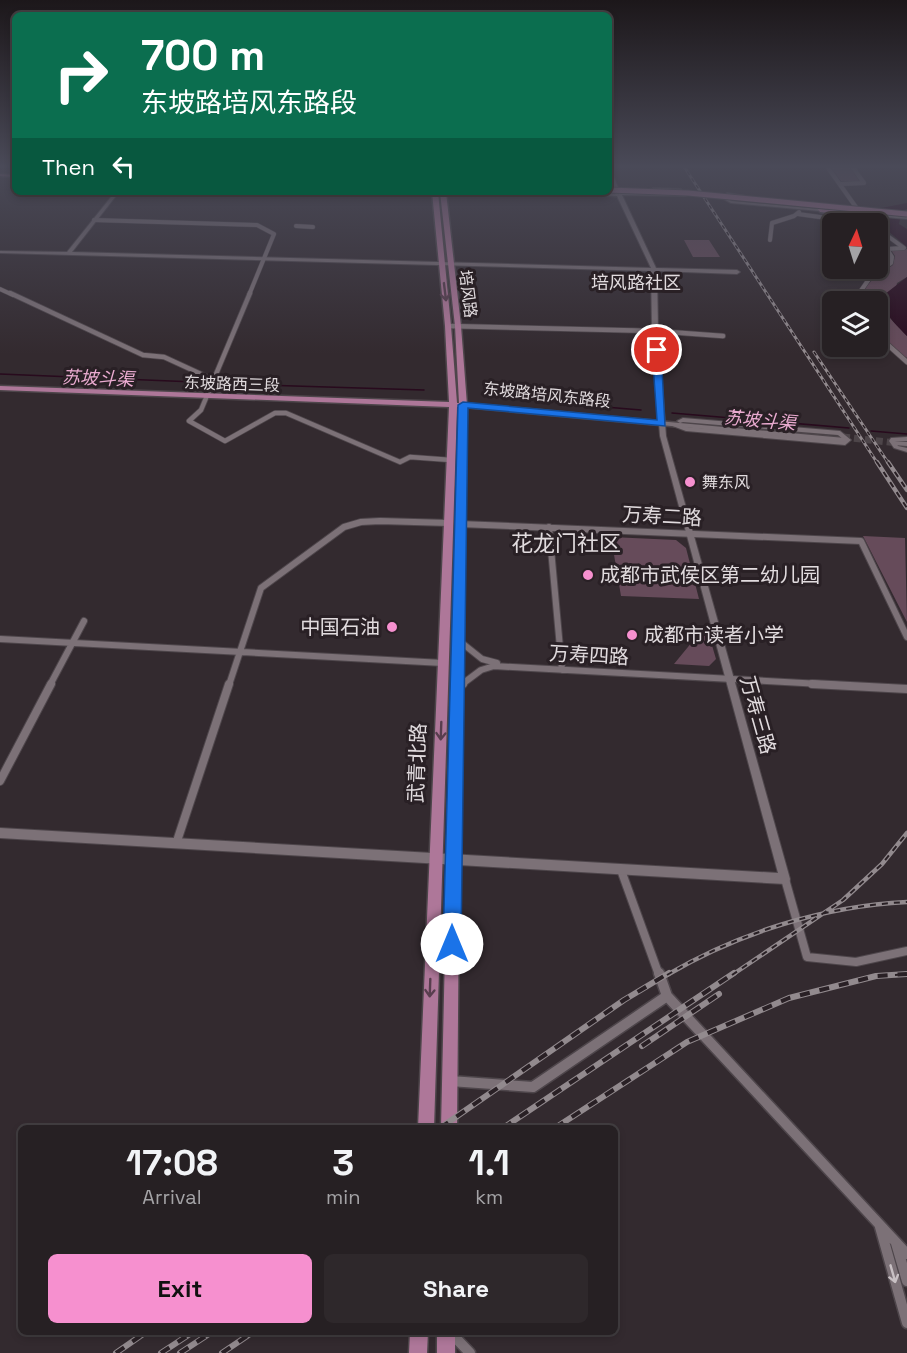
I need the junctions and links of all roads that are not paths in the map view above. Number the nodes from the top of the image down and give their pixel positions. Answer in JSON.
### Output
{"nodes":[{"id":1,"x":88,"y":228,"type":"edge"},
{"id":2,"x":267,"y":228,"type":"edge"},
{"id":3,"x":438,"y":228,"type":"edge"},
{"id":4,"x":447,"y":228,"type":"edge"},
{"id":5,"x":632,"y":228,"type":"edge"},
{"id":6,"x":771,"y":228,"type":"edge"},
{"id":7,"x":888,"y":236,"type":"edge"},
{"id":8,"x":770,"y":240,"type":"dead end"},
{"id":9,"x":888,"y":249,"type":"edge"},
{"id":10,"x":888,"y":251,"type":"edge"},
{"id":11,"x":0,"y":252,"type":"edge"},
{"id":12,"x":68,"y":254,"type":"junction"},
{"id":13,"x":264,"y":259,"type":"junction"},
{"id":14,"x":441,"y":264,"type":"junction"},
{"id":15,"x":450,"y":264,"type":"junction"},
{"id":16,"x":888,"y":265,"type":"edge"},
{"id":17,"x":654,"y":270,"type":"junction"},
{"id":18,"x":737,"y":272,"type":"dead end"},
{"id":19,"x":0,"y":289,"type":"edge"},
{"id":20,"x":448,"y":326,"type":"junction"},
{"id":21,"x":458,"y":326,"type":"junction"},
{"id":22,"x":655,"y":331,"type":"junction"},
{"id":23,"x":723,"y":336,"type":"dead end"},
{"id":24,"x":888,"y":345,"type":"edge"},
{"id":25,"x":907,"y":362,"type":"edge"},
{"id":26,"x":214,"y":380,"type":"junction"},
{"id":27,"x":0,"y":383,"type":"edge"},
{"id":28,"x":0,"y":388,"type":"edge"},
{"id":29,"x":208,"y":394,"type":"junction"},
{"id":30,"x":458,"y":402,"type":"junction"},
{"id":31,"x":662,"y":422,"type":"junction"},
{"id":32,"x":676,"y":423,"type":"junction"},
{"id":33,"x":844,"y":439,"type":"tunnel mouth"},
{"id":34,"x":451,"y":460,"type":"junction"},
{"id":35,"x":455,"y":524,"type":"junction"},
{"id":36,"x":549,"y":527,"type":"junction"},
{"id":37,"x":691,"y":534,"type":"junction"},
{"id":38,"x":84,"y":621,"type":"dead end"},
{"id":39,"x":907,"y":637,"type":"edge"},
{"id":40,"x":0,"y":639,"type":"edge"},
{"id":41,"x":457,"y":639,"type":"junction"},
{"id":42,"x":72,"y":643,"type":"junction"},
{"id":43,"x":240,"y":652,"type":"junction"},
{"id":44,"x":443,"y":663,"type":"junction"},
{"id":45,"x":562,"y":668,"type":"junction"},
{"id":46,"x":728,"y":677,"type":"junction"},
{"id":47,"x":907,"y":687,"type":"edge"},
{"id":48,"x":456,"y":689,"type":"junction"},
{"id":49,"x":0,"y":781,"type":"edge"},
{"id":50,"x":0,"y":833,"type":"edge"},
{"id":51,"x":176,"y":844,"type":"junction"},
{"id":52,"x":436,"y":859,"type":"junction"},
{"id":53,"x":453,"y":860,"type":"junction"},
{"id":54,"x":621,"y":870,"type":"junction"},
{"id":55,"x":785,"y":879,"type":"junction"},
{"id":56,"x":907,"y":951,"type":"edge"},
{"id":57,"x":667,"y":996,"type":"junction"},
{"id":58,"x":450,"y":1081,"type":"junction"},
{"id":59,"x":426,"y":1125,"type":"edge"},
{"id":60,"x":449,"y":1125,"type":"edge"},
{"id":61,"x":879,"y":1225,"type":"junction"},
{"id":62,"x":896,"y":1242,"type":"junction"},
{"id":63,"x":907,"y":1254,"type":"edge"},
{"id":64,"x":907,"y":1281,"type":"edge"},
{"id":65,"x":907,"y":1323,"type":"edge"},
{"id":66,"x":419,"y":1335,"type":"edge"},
{"id":67,"x":448,"y":1335,"type":"edge"},
{"id":68,"x":451,"y":1335,"type":"edge"},
{"id":69,"x":418,"y":1353,"type":"edge"},
{"id":70,"x":446,"y":1353,"type":"edge"},
{"id":71,"x":470,"y":1353,"type":"edge"}],
"edges":[{"from":1,"to":12,"type":"street"},
{"from":2,"to":13,"type":"street"},
{"from":3,"to":14,"type":"main road","name":"培风路"},
{"from":4,"to":15,"type":"main road","name":"培风路"},
{"from":5,"to":17,"type":"street"},
{"from":6,"to":8,"type":"street"},
{"from":7,"to":9,"type":"street"},
{"from":10,"to":16,"type":"street"},
{"from":11,"to":12,"type":"street"},
{"from":12,"to":13,"type":"street"},
{"from":13,"to":14,"type":"street"},
{"from":13,"to":26,"type":"street"},
{"from":14,"to":15,"type":"street"},
{"from":14,"to":20,"type":"main road","name":"培风路","one_way":true},
{"from":15,"to":17,"type":"street"},
{"from":15,"to":21,"type":"main road","name":"培风路"},
{"from":17,"to":18,"type":"street"},
{"from":17,"to":22,"type":"street","name":"万寿三路"},
{"from":19,"to":26,"type":"street"},
{"from":20,"to":21,"type":"street"},
{"from":20,"to":30,"type":"main road","name":"培风路"},
{"from":21,"to":22,"type":"street"},
{"from":21,"to":30,"type":"main road","name":"培风路"},
{"from":22,"to":23,"type":"street"},
{"from":22,"to":31,"type":"street","name":"万寿三路"},
{"from":24,"to":25,"type":"street"},
{"from":26,"to":29,"type":"street"},
{"from":27,"to":29,"type":"main road","name":"东坡路西三段"},
{"from":28,"to":29,"type":"main road","name":"东坡路西三段"},
{"from":29,"to":30,"type":"main road","name":"东坡路西三段"},
{"from":29,"to":34,"type":"street"},
{"from":30,"to":31,"type":"main road","name":"东坡路培风东路段"},
{"from":30,"to":34,"type":"main road","name":"武青北路"},
{"from":30,"to":35,"type":"main road","name":"武青北路"},
{"from":31,"to":32,"type":"main road","name":"东坡路培风东路段"},
{"from":31,"to":37,"type":"street","name":"万寿三路"},
{"from":32,"to":32,"type":"street"},
{"from":32,"to":33,"type":"main road","name":"东坡路培风东路段"},
{"from":34,"to":35,"type":"main road","name":"武青北路"},
{"from":35,"to":36,"type":"street","name":"万寿二路"},
{"from":35,"to":41,"type":"main road","name":"武青北路"},
{"from":35,"to":43,"type":"street","name":"万寿二路"},
{"from":35,"to":44,"type":"main road","name":"武青北路"},
{"from":36,"to":37,"type":"street","name":"万寿二路"},
{"from":36,"to":45,"type":"street"},
{"from":37,"to":39,"type":"street","name":"万寿二路"},
{"from":37,"to":46,"type":"street","name":"万寿三路"},
{"from":38,"to":42,"type":"street"},
{"from":40,"to":42,"type":"street"},
{"from":41,"to":45,"type":"street","name":"万寿四路"},
{"from":41,"to":48,"type":"main road","name":"武青北路"},
{"from":42,"to":43,"type":"street"},
{"from":42,"to":49,"type":"street"},
{"from":43,"to":44,"type":"street"},
{"from":43,"to":51,"type":"street","name":"万寿二路"},
{"from":44,"to":52,"type":"main road","name":"武青北路","one_way":true},
{"from":45,"to":46,"type":"street","name":"万寿四路"},
{"from":45,"to":48,"type":"street","name":"万寿四路"},
{"from":46,"to":47,"type":"street","name":"万寿四路"},
{"from":46,"to":55,"type":"street","name":"万寿三路"},
{"from":48,"to":53,"type":"main road","name":"武青北路"},
{"from":50,"to":51,"type":"street"},
{"from":51,"to":52,"type":"street"},
{"from":52,"to":53,"type":"street"},
{"from":52,"to":59,"type":"main road","name":"武青北路","one_way":true},
{"from":53,"to":54,"type":"street"},
{"from":53,"to":58,"type":"main road","name":"武青北路"},
{"from":54,"to":55,"type":"street"},
{"from":54,"to":57,"type":"street"},
{"from":55,"to":56,"type":"street"},
{"from":57,"to":58,"type":"street"},
{"from":57,"to":61,"type":"street"},
{"from":58,"to":60,"type":"main road","name":"武青北路"},
{"from":61,"to":62,"type":"street"},
{"from":61,"to":65,"type":"street","one_way":true},
{"from":62,"to":63,"type":"street"},
{"from":62,"to":64,"type":"street"},
{"from":66,"to":69,"type":"main road"},
{"from":67,"to":70,"type":"main road"},
{"from":68,"to":71,"type":"street"}]}
